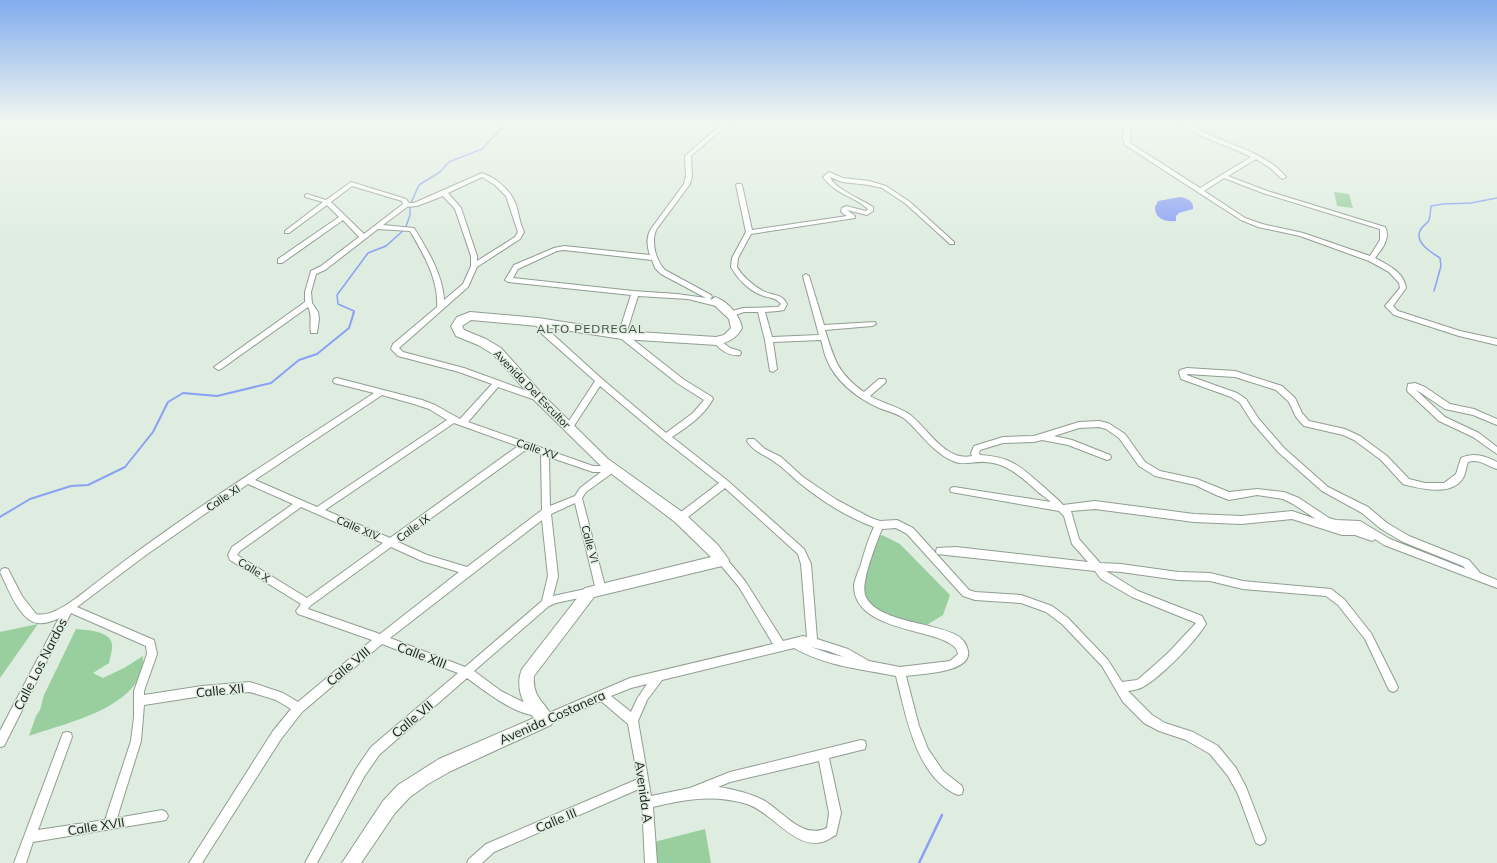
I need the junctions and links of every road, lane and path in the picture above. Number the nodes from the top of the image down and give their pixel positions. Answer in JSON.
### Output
{"nodes":[{"id":1,"x":688,"y":162,"type":"edge"},
{"id":2,"x":1156,"y":162,"type":"edge"},
{"id":3,"x":1246,"y":162,"type":"edge"},
{"id":4,"x":1267,"y":162,"type":"edge"},
{"id":5,"x":1224,"y":176,"type":"junction"},
{"id":6,"x":1283,"y":177,"type":"dead end"},
{"id":7,"x":739,"y":185,"type":"dead end"},
{"id":8,"x":1201,"y":190,"type":"junction"},
{"id":9,"x":444,"y":193,"type":"junction"},
{"id":10,"x":307,"y":196,"type":"dead end"},
{"id":11,"x":328,"y":202,"type":"junction"},
{"id":12,"x":406,"y":205,"type":"junction"},
{"id":13,"x":343,"y":217,"type":"junction"},
{"id":14,"x":378,"y":227,"type":"junction"},
{"id":15,"x":287,"y":232,"type":"dead end"},
{"id":16,"x":749,"y":232,"type":"junction"},
{"id":17,"x":364,"y":238,"type":"junction"},
{"id":18,"x":952,"y":243,"type":"dead end"},
{"id":19,"x":654,"y":258,"type":"junction"},
{"id":20,"x":1371,"y":258,"type":"junction"},
{"id":21,"x":280,"y":261,"type":"dead end"},
{"id":22,"x":474,"y":266,"type":"junction"},
{"id":23,"x":806,"y":276,"type":"dead end"},
{"id":24,"x":635,"y":293,"type":"junction"},
{"id":25,"x":309,"y":303,"type":"junction"},
{"id":26,"x":717,"y":303,"type":"junction"},
{"id":27,"x":440,"y":307,"type":"junction"},
{"id":28,"x":761,"y":310,"type":"junction"},
{"id":29,"x":732,"y":314,"type":"junction"},
{"id":30,"x":538,"y":322,"type":"junction"},
{"id":31,"x":872,"y":324,"type":"dead end"},
{"id":32,"x":822,"y":328,"type":"junction"},
{"id":33,"x":314,"y":331,"type":"dead end"},
{"id":34,"x":622,"y":335,"type":"junction"},
{"id":35,"x":822,"y":337,"type":"junction"},
{"id":36,"x":769,"y":340,"type":"junction"},
{"id":37,"x":717,"y":341,"type":"junction"},
{"id":38,"x":1497,"y":342,"type":"edge"},
{"id":39,"x":737,"y":353,"type":"dead end"},
{"id":40,"x":218,"y":367,"type":"dead end"},
{"id":41,"x":773,"y":369,"type":"dead end"},
{"id":42,"x":337,"y":381,"type":"dead end"},
{"id":43,"x":599,"y":381,"type":"junction"},
{"id":44,"x":882,"y":381,"type":"dead end"},
{"id":45,"x":497,"y":383,"type":"junction"},
{"id":46,"x":380,"y":392,"type":"junction"},
{"id":47,"x":864,"y":396,"type":"junction"},
{"id":48,"x":539,"y":398,"type":"junction"},
{"id":49,"x":452,"y":420,"type":"junction"},
{"id":50,"x":1497,"y":422,"type":"edge"},
{"id":51,"x":462,"y":423,"type":"junction"},
{"id":52,"x":569,"y":427,"type":"junction"},
{"id":53,"x":1042,"y":436,"type":"junction"},
{"id":54,"x":666,"y":437,"type":"junction"},
{"id":55,"x":751,"y":441,"type":"dead end"},
{"id":56,"x":526,"y":446,"type":"junction"},
{"id":57,"x":1497,"y":451,"type":"edge"},
{"id":58,"x":545,"y":452,"type":"junction"},
{"id":59,"x":1107,"y":456,"type":"dead end"},
{"id":60,"x":978,"y":458,"type":"junction"},
{"id":61,"x":1497,"y":466,"type":"edge"},
{"id":62,"x":612,"y":468,"type":"junction"},
{"id":63,"x":249,"y":481,"type":"junction"},
{"id":64,"x":726,"y":483,"type":"junction"},
{"id":65,"x":954,"y":490,"type":"dead end"},
{"id":66,"x":578,"y":498,"type":"junction"},
{"id":67,"x":300,"y":504,"type":"junction"},
{"id":68,"x":1062,"y":510,"type":"junction"},
{"id":69,"x":318,"y":511,"type":"junction"},
{"id":70,"x":547,"y":517,"type":"junction"},
{"id":71,"x":680,"y":518,"type":"junction"},
{"id":72,"x":880,"y":525,"type":"junction"},
{"id":73,"x":393,"y":542,"type":"junction"},
{"id":74,"x":1387,"y":542,"type":"junction"},
{"id":75,"x":940,"y":551,"type":"dead end"},
{"id":76,"x":722,"y":560,"type":"junction"},
{"id":77,"x":1098,"y":567,"type":"junction"},
{"id":78,"x":468,"y":571,"type":"junction"},
{"id":79,"x":5,"y":572,"type":"dead end"},
{"id":80,"x":1476,"y":576,"type":"junction"},
{"id":81,"x":1497,"y":584,"type":"edge"},
{"id":82,"x":596,"y":591,"type":"junction"},
{"id":83,"x":546,"y":603,"type":"junction"},
{"id":84,"x":304,"y":607,"type":"junction"},
{"id":85,"x":69,"y":608,"type":"junction"},
{"id":86,"x":381,"y":639,"type":"junction"},
{"id":87,"x":812,"y":643,"type":"junction"},
{"id":88,"x":795,"y":644,"type":"junction"},
{"id":89,"x":780,"y":646,"type":"junction"},
{"id":90,"x":866,"y":665,"type":"junction"},
{"id":91,"x":467,"y":672,"type":"junction"},
{"id":92,"x":900,"y":672,"type":"junction"},
{"id":93,"x":661,"y":675,"type":"junction"},
{"id":94,"x":1120,"y":687,"type":"junction"},
{"id":95,"x":1393,"y":687,"type":"dead end"},
{"id":96,"x":602,"y":695,"type":"junction"},
{"id":97,"x":138,"y":701,"type":"junction"},
{"id":98,"x":298,"y":708,"type":"junction"},
{"id":99,"x":542,"y":716,"type":"junction"},
{"id":100,"x":633,"y":721,"type":"junction"},
{"id":101,"x":66,"y":737,"type":"dead end"},
{"id":102,"x":0,"y":742,"type":"edge"},
{"id":103,"x":861,"y":745,"type":"dead end"},
{"id":104,"x":823,"y":754,"type":"junction"},
{"id":105,"x":644,"y":782,"type":"junction"},
{"id":106,"x":958,"y":790,"type":"dead end"},
{"id":107,"x":692,"y":792,"type":"junction"},
{"id":108,"x":647,"y":803,"type":"junction"},
{"id":109,"x":162,"y":816,"type":"dead end"},
{"id":110,"x":108,"y":824,"type":"junction"},
{"id":111,"x":30,"y":837,"type":"junction"},
{"id":112,"x":1260,"y":839,"type":"dead end"},
{"id":113,"x":20,"y":863,"type":"edge"},
{"id":114,"x":195,"y":863,"type":"edge"},
{"id":115,"x":311,"y":863,"type":"edge"},
{"id":116,"x":351,"y":863,"type":"edge"},
{"id":117,"x":473,"y":863,"type":"edge"},
{"id":118,"x":651,"y":863,"type":"edge"}],
"edges":[{"from":1,"to":19,"type":"street"},
{"from":2,"to":8,"type":"street"},
{"from":3,"to":5,"type":"street"},
{"from":4,"to":6,"type":"street"},
{"from":5,"to":8,"type":"street"},
{"from":5,"to":20,"type":"street"},
{"from":7,"to":16,"type":"street"},
{"from":8,"to":20,"type":"street"},
{"from":9,"to":12,"type":"street"},
{"from":9,"to":22,"type":"street"},
{"from":9,"to":22,"type":"street"},
{"from":10,"to":11,"type":"street"},
{"from":11,"to":12,"type":"street"},
{"from":11,"to":13,"type":"street"},
{"from":11,"to":15,"type":"street"},
{"from":12,"to":14,"type":"street"},
{"from":13,"to":17,"type":"street"},
{"from":13,"to":21,"type":"street"},
{"from":14,"to":17,"type":"street"},
{"from":14,"to":27,"type":"street"},
{"from":16,"to":18,"type":"street"},
{"from":16,"to":28,"type":"street"},
{"from":17,"to":25,"type":"street"},
{"from":19,"to":24,"type":"street"},
{"from":19,"to":26,"type":"street"},
{"from":20,"to":38,"type":"street"},
{"from":22,"to":27,"type":"street"},
{"from":23,"to":32,"type":"street"},
{"from":24,"to":26,"type":"street"},
{"from":24,"to":34,"type":"street"},
{"from":25,"to":33,"type":"street"},
{"from":25,"to":40,"type":"street"},
{"from":26,"to":29,"type":"street"},
{"from":27,"to":45,"type":"street"},
{"from":28,"to":29,"type":"street"},
{"from":28,"to":36,"type":"street"},
{"from":29,"to":37,"type":"street"},
{"from":30,"to":34,"type":"street","name":"Avenida Del Escultor"},
{"from":30,"to":43,"type":"street"},
{"from":30,"to":48,"type":"street","name":"Avenida Del Escultor"},
{"from":31,"to":32,"type":"street"},
{"from":32,"to":35,"type":"street"},
{"from":34,"to":37,"type":"street","name":"Avenida Del Escultor"},
{"from":34,"to":54,"type":"street"},
{"from":35,"to":36,"type":"street"},
{"from":35,"to":47,"type":"street"},
{"from":36,"to":41,"type":"street"},
{"from":37,"to":39,"type":"street"},
{"from":42,"to":46,"type":"street"},
{"from":43,"to":52,"type":"street"},
{"from":43,"to":54,"type":"street"},
{"from":44,"to":47,"type":"street"},
{"from":45,"to":48,"type":"street"},
{"from":45,"to":51,"type":"street"},
{"from":46,"to":49,"type":"street"},
{"from":46,"to":63,"type":"street","name":"Calle XI"},
{"from":47,"to":60,"type":"street"},
{"from":48,"to":52,"type":"street","name":"Avenida Del Escultor"},
{"from":49,"to":51,"type":"street","name":"Calle XV"},
{"from":49,"to":69,"type":"street"},
{"from":50,"to":57,"type":"street"},
{"from":51,"to":56,"type":"street","name":"Calle XV"},
{"from":52,"to":62,"type":"street","name":"Avenida Del Escultor"},
{"from":53,"to":59,"type":"street"},
{"from":53,"to":60,"type":"street"},
{"from":53,"to":74,"type":"street"},
{"from":54,"to":64,"type":"street"},
{"from":55,"to":72,"type":"street"},
{"from":56,"to":58,"type":"street","name":"Calle XV"},
{"from":56,"to":73,"type":"street","name":"Calle IX"},
{"from":58,"to":62,"type":"street","name":"Calle XV"},
{"from":58,"to":70,"type":"street"},
{"from":60,"to":68,"type":"street"},
{"from":61,"to":80,"type":"street"},
{"from":62,"to":66,"type":"street"},
{"from":62,"to":71,"type":"street","name":"Avenida Del Escultor"},
{"from":63,"to":67,"type":"street","name":"Calle XIV"},
{"from":63,"to":85,"type":"street","name":"Calle XI"},
{"from":64,"to":71,"type":"street"},
{"from":64,"to":87,"type":"street"},
{"from":65,"to":68,"type":"street"},
{"from":66,"to":70,"type":"street","name":"Calle VIII"},
{"from":66,"to":82,"type":"street","name":"Calle VI"},
{"from":67,"to":69,"type":"street","name":"Calle XIV"},
{"from":67,"to":84,"type":"street","name":"Calle X"},
{"from":68,"to":74,"type":"street"},
{"from":68,"to":77,"type":"street"},
{"from":69,"to":73,"type":"street","name":"Calle XIV"},
{"from":70,"to":78,"type":"street","name":"Calle VIII"},
{"from":70,"to":83,"type":"street"},
{"from":71,"to":76,"type":"street","name":"Avenida Del Escultor"},
{"from":72,"to":92,"type":"street"},
{"from":72,"to":94,"type":"street"},
{"from":73,"to":78,"type":"street","name":"Calle XIV"},
{"from":73,"to":84,"type":"street","name":"Calle IX"},
{"from":74,"to":80,"type":"street"},
{"from":75,"to":77,"type":"street"},
{"from":76,"to":82,"type":"street"},
{"from":76,"to":89,"type":"street","name":"Avenida Del Escultor"},
{"from":77,"to":94,"type":"street"},
{"from":77,"to":95,"type":"street"},
{"from":78,"to":86,"type":"street","name":"Calle VIII"},
{"from":79,"to":85,"type":"street"},
{"from":80,"to":81,"type":"street"},
{"from":82,"to":83,"type":"street"},
{"from":82,"to":99,"type":"street"},
{"from":83,"to":91,"type":"street","name":"Calle VII"},
{"from":84,"to":86,"type":"street","name":"Calle XIII"},
{"from":85,"to":97,"type":"street"},
{"from":85,"to":102,"type":"street","name":"Calle Los Nardos"},
{"from":86,"to":91,"type":"street","name":"Calle XIII"},
{"from":86,"to":98,"type":"street","name":"Calle VIII"},
{"from":87,"to":88,"type":"street","name":"Avenida Costanera"},
{"from":87,"to":90,"type":"street"},
{"from":88,"to":89,"type":"street","name":"Avenida Costanera"},
{"from":88,"to":90,"type":"street"},
{"from":89,"to":93,"type":"street","name":"Avenida Costanera"},
{"from":90,"to":92,"type":"street"},
{"from":91,"to":99,"type":"street","name":"Calle XIII"},
{"from":91,"to":115,"type":"street","name":"Calle VII"},
{"from":92,"to":106,"type":"street"},
{"from":93,"to":96,"type":"street","name":"Avenida Costanera"},
{"from":93,"to":100,"type":"street"},
{"from":94,"to":112,"type":"street"},
{"from":96,"to":99,"type":"street","name":"Avenida Costanera"},
{"from":96,"to":100,"type":"street"},
{"from":97,"to":98,"type":"street","name":"Calle XII"},
{"from":97,"to":110,"type":"street"},
{"from":98,"to":114,"type":"street","name":"Calle VIII"},
{"from":99,"to":116,"type":"street","name":"Avenida Costanera"},
{"from":100,"to":105,"type":"street","name":"Avenida A"},
{"from":101,"to":111,"type":"street"},
{"from":103,"to":104,"type":"street"},
{"from":104,"to":107,"type":"street"},
{"from":104,"to":107,"type":"street"},
{"from":105,"to":108,"type":"street","name":"Avenida A"},
{"from":105,"to":117,"type":"street","name":"Calle III"},
{"from":107,"to":108,"type":"street"},
{"from":108,"to":118,"type":"street","name":"Avenida A"},
{"from":109,"to":110,"type":"street","name":"Calle XVII"},
{"from":110,"to":111,"type":"street","name":"Calle XVII"},
{"from":111,"to":113,"type":"street"}]}
